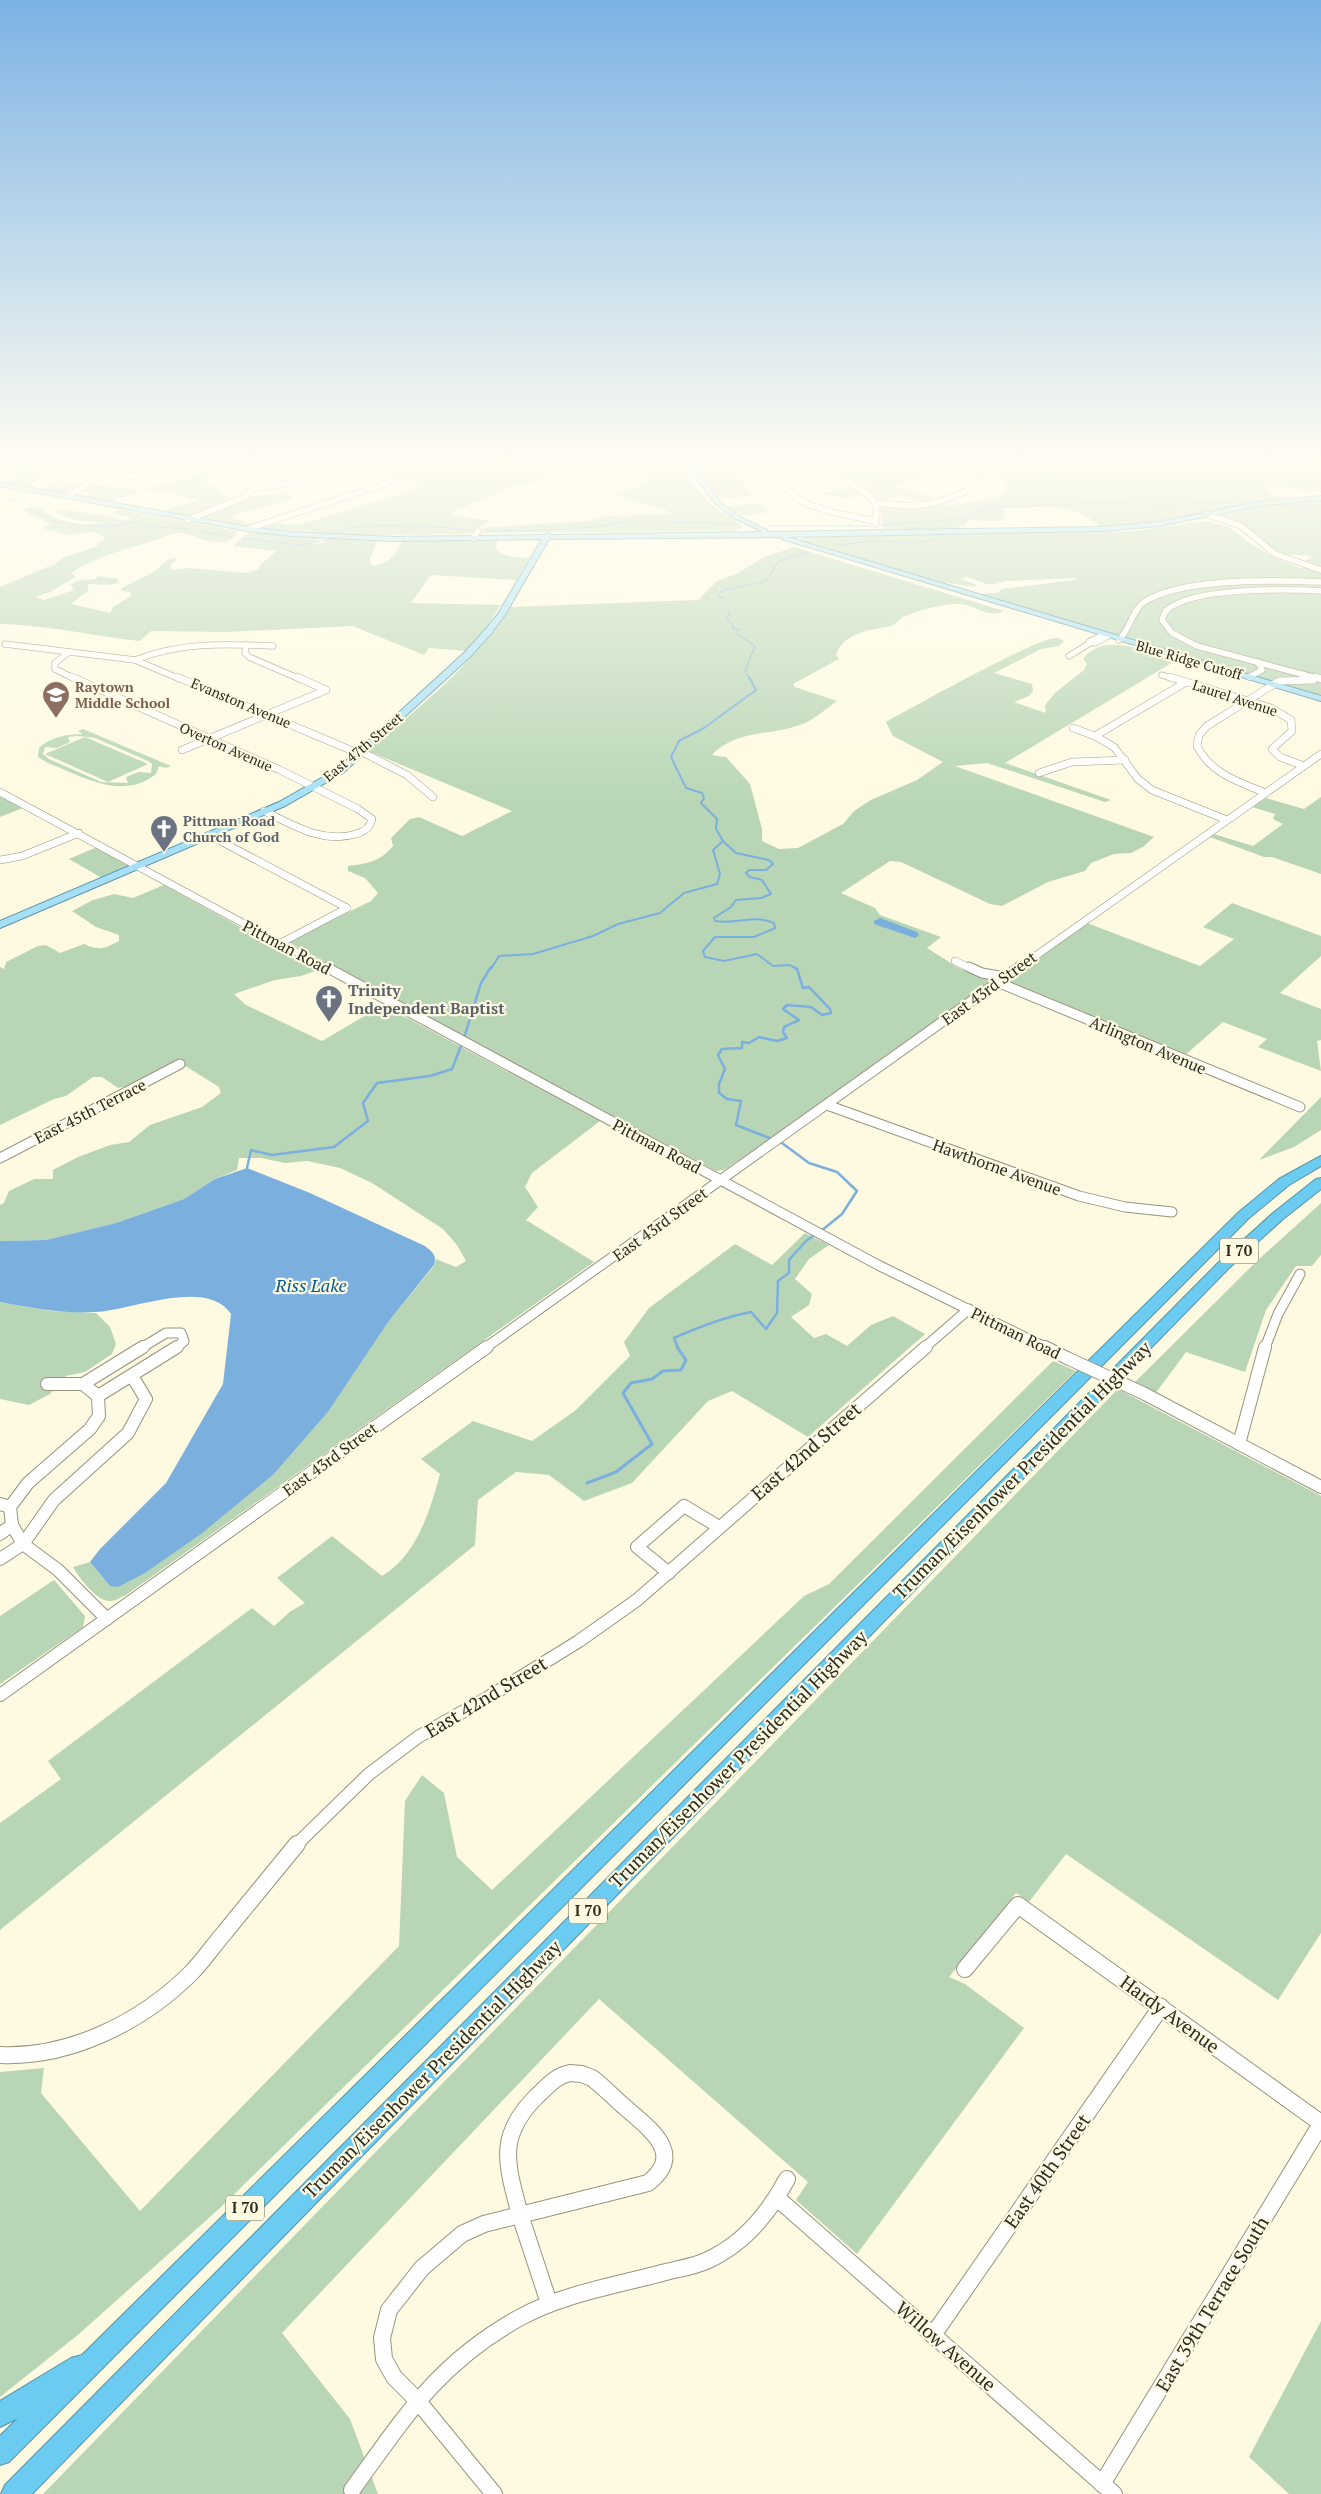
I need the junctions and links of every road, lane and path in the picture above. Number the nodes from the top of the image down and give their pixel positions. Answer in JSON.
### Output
{"nodes":[{"id":1,"x":525,"y":572,"type":"edge"},
{"id":2,"x":898,"y":572,"type":"edge"},
{"id":3,"x":1321,"y":582,"type":"edge"},
{"id":4,"x":1176,"y":590,"type":"junction"},
{"id":5,"x":1321,"y":591,"type":"edge"},
{"id":6,"x":1220,"y":594,"type":"junction"},
{"id":7,"x":1106,"y":635,"type":"junction"},
{"id":8,"x":1120,"y":640,"type":"junction"},
{"id":9,"x":3,"y":644,"type":"edge"},
{"id":10,"x":246,"y":646,"type":"junction"},
{"id":11,"x":273,"y":646,"type":"dead end"},
{"id":12,"x":69,"y":652,"type":"junction"},
{"id":13,"x":1069,"y":656,"type":"dead end"},
{"id":14,"x":136,"y":660,"type":"junction"},
{"id":15,"x":1258,"y":662,"type":"junction"},
{"id":16,"x":1162,"y":675,"type":"dead end"},
{"id":17,"x":1249,"y":677,"type":"junction"},
{"id":18,"x":1321,"y":680,"type":"edge"},
{"id":19,"x":1186,"y":682,"type":"junction"},
{"id":20,"x":1273,"y":684,"type":"junction"},
{"id":21,"x":1321,"y":698,"type":"edge"},
{"id":22,"x":1246,"y":701,"type":"junction"},
{"id":23,"x":269,"y":715,"type":"junction"},
{"id":24,"x":1073,"y":728,"type":"dead end"},
{"id":25,"x":1095,"y":736,"type":"junction"},
{"id":26,"x":209,"y":739,"type":"junction"},
{"id":27,"x":182,"y":750,"type":"dead end"},
{"id":28,"x":361,"y":753,"type":"junction"},
{"id":29,"x":1321,"y":754,"type":"edge"},
{"id":30,"x":1125,"y":760,"type":"junction"},
{"id":31,"x":1304,"y":766,"type":"junction"},
{"id":32,"x":1039,"y":773,"type":"dead end"},
{"id":33,"x":315,"y":787,"type":"junction"},
{"id":34,"x":0,"y":792,"type":"edge"},
{"id":35,"x":1266,"y":793,"type":"junction"},
{"id":36,"x":434,"y":797,"type":"dead end"},
{"id":37,"x":264,"y":811,"type":"junction"},
{"id":38,"x":1227,"y":820,"type":"junction"},
{"id":39,"x":79,"y":833,"type":"junction"},
{"id":40,"x":209,"y":835,"type":"junction"},
{"id":41,"x":0,"y":860,"type":"edge"},
{"id":42,"x":137,"y":866,"type":"junction"},
{"id":43,"x":0,"y":925,"type":"edge"},
{"id":44,"x":279,"y":944,"type":"junction"},
{"id":45,"x":955,"y":961,"type":"dead end"},
{"id":46,"x":1001,"y":979,"type":"junction"},
{"id":47,"x":180,"y":1064,"type":"dead end"},
{"id":48,"x":827,"y":1105,"type":"junction"},
{"id":49,"x":1300,"y":1107,"type":"dead end"},
{"id":50,"x":0,"y":1158,"type":"edge"},
{"id":51,"x":1321,"y":1160,"type":"edge"},
{"id":52,"x":722,"y":1180,"type":"junction"},
{"id":53,"x":1321,"y":1182,"type":"edge"},
{"id":54,"x":1172,"y":1212,"type":"dead end"},
{"id":55,"x":1300,"y":1274,"type":"dead end"},
{"id":56,"x":969,"y":1310,"type":"junction"},
{"id":57,"x":132,"y":1376,"type":"junction"},
{"id":58,"x":47,"y":1384,"type":"dead end"},
{"id":59,"x":83,"y":1384,"type":"junction"},
{"id":60,"x":98,"y":1396,"type":"junction"},
{"id":61,"x":1239,"y":1444,"type":"junction"},
{"id":62,"x":1321,"y":1488,"type":"edge"},
{"id":63,"x":5,"y":1506,"type":"edge"},
{"id":64,"x":12,"y":1526,"type":"junction"},
{"id":65,"x":720,"y":1527,"type":"junction"},
{"id":66,"x":0,"y":1534,"type":"edge"},
{"id":67,"x":23,"y":1544,"type":"junction"},
{"id":68,"x":0,"y":1559,"type":"edge"},
{"id":69,"x":669,"y":1573,"type":"junction"},
{"id":70,"x":107,"y":1619,"type":"junction"},
{"id":71,"x":0,"y":1695,"type":"edge"},
{"id":72,"x":965,"y":1969,"type":"dead end"},
{"id":73,"x":1161,"y":2007,"type":"junction"},
{"id":74,"x":0,"y":2055,"type":"edge"},
{"id":75,"x":1321,"y":2124,"type":"edge"},
{"id":76,"x":787,"y":2179,"type":"dead end"},
{"id":77,"x":777,"y":2198,"type":"junction"},
{"id":78,"x":520,"y":2216,"type":"junction"},
{"id":79,"x":549,"y":2303,"type":"junction"},
{"id":80,"x":933,"y":2335,"type":"junction"},
{"id":81,"x":101,"y":2352,"type":"junction"},
{"id":82,"x":417,"y":2400,"type":"junction"},
{"id":83,"x":0,"y":2415,"type":"edge"},
{"id":84,"x":0,"y":2453,"type":"edge"},
{"id":85,"x":1108,"y":2489,"type":"edge"},
{"id":86,"x":352,"y":2490,"type":"dead end"},
{"id":87,"x":14,"y":2494,"type":"edge"},
{"id":88,"x":494,"y":2494,"type":"edge"}],
"edges":[{"from":1,"to":28,"type":"main road","name":"East 47th Street"},
{"from":2,"to":7,"type":"main road","name":"Blue Ridge Cutoff"},
{"from":3,"to":4,"type":"street"},
{"from":4,"to":6,"type":"street"},
{"from":4,"to":8,"type":"street"},
{"from":5,"to":6,"type":"street"},
{"from":6,"to":15,"type":"street"},
{"from":7,"to":8,"type":"main road","name":"Blue Ridge Cutoff"},
{"from":7,"to":13,"type":"street"},
{"from":8,"to":17,"type":"main road","name":"Blue Ridge Cutoff"},
{"from":9,"to":12,"type":"street","name":"Evanston Avenue"},
{"from":10,"to":11,"type":"street"},
{"from":10,"to":14,"type":"street"},
{"from":10,"to":23,"type":"street"},
{"from":12,"to":14,"type":"street","name":"Evanston Avenue"},
{"from":12,"to":26,"type":"street","name":"Overton Avenue"},
{"from":14,"to":23,"type":"street","name":"Evanston Avenue"},
{"from":15,"to":17,"type":"street"},
{"from":15,"to":18,"type":"street"},
{"from":16,"to":19,"type":"street","name":"Laurel Avenue"},
{"from":17,"to":20,"type":"main road","name":"Blue Ridge Cutoff"},
{"from":18,"to":20,"type":"street"},
{"from":19,"to":22,"type":"street","name":"Laurel Avenue"},
{"from":19,"to":25,"type":"street"},
{"from":20,"to":21,"type":"main road","name":"Blue Ridge Cutoff"},
{"from":20,"to":22,"type":"street"},
{"from":22,"to":31,"type":"street","name":"Laurel Avenue"},
{"from":22,"to":35,"type":"street"},
{"from":23,"to":26,"type":"street"},
{"from":23,"to":28,"type":"street","name":"Evanston Avenue"},
{"from":24,"to":25,"type":"street"},
{"from":25,"to":30,"type":"street"},
{"from":26,"to":27,"type":"street"},
{"from":26,"to":33,"type":"street","name":"Overton Avenue"},
{"from":28,"to":33,"type":"main road","name":"East 47th Street"},
{"from":28,"to":36,"type":"street","name":"Evanston Avenue"},
{"from":29,"to":31,"type":"street","name":"East 43rd Street"},
{"from":30,"to":32,"type":"street"},
{"from":30,"to":38,"type":"street"},
{"from":31,"to":35,"type":"street","name":"East 43rd Street"},
{"from":33,"to":37,"type":"main road","name":"East 47th Street"},
{"from":33,"to":37,"type":"street","name":"Overton Avenue"},
{"from":34,"to":39,"type":"street","name":"Pittman Road"},
{"from":35,"to":38,"type":"street","name":"East 43rd Street"},
{"from":37,"to":40,"type":"main road","name":"East 47th Street"},
{"from":38,"to":46,"type":"street","name":"East 43rd Street"},
{"from":39,"to":41,"type":"street"},
{"from":39,"to":42,"type":"street","name":"Pittman Road"},
{"from":40,"to":42,"type":"main road","name":"East 47th Street"},
{"from":40,"to":44,"type":"street"},
{"from":42,"to":43,"type":"main road","name":"East 47th Street"},
{"from":42,"to":44,"type":"street","name":"Pittman Road"},
{"from":44,"to":52,"type":"street","name":"Pittman Road"},
{"from":45,"to":46,"type":"street","name":"Arlington Avenue"},
{"from":46,"to":48,"type":"street","name":"East 43rd Street"},
{"from":46,"to":49,"type":"street","name":"Arlington Avenue"},
{"from":47,"to":50,"type":"street","name":"East 45th Terrace"},
{"from":48,"to":52,"type":"street","name":"East 43rd Street"},
{"from":48,"to":54,"type":"street","name":"Hawthorne Avenue"},
{"from":51,"to":81,"type":"highway","name":"Truman/Eisenhower Presidential Highway","number":"I 70"},
{"from":52,"to":56,"type":"street","name":"Pittman Road"},
{"from":52,"to":70,"type":"street","name":"East 43rd Street"},
{"from":53,"to":87,"type":"highway","name":"Truman/Eisenhower Presidential Highway","number":"I 70"},
{"from":55,"to":61,"type":"street"},
{"from":56,"to":61,"type":"street","name":"Pittman Road","bridge":true},
{"from":56,"to":65,"type":"street","name":"East 42nd Street"},
{"from":57,"to":59,"type":"street"},
{"from":57,"to":60,"type":"street"},
{"from":57,"to":67,"type":"street"},
{"from":58,"to":59,"type":"street"},
{"from":59,"to":60,"type":"street"},
{"from":60,"to":63,"type":"street"},
{"from":61,"to":62,"type":"street","name":"Pittman Road"},
{"from":63,"to":64,"type":"street"},
{"from":64,"to":66,"type":"street"},
{"from":64,"to":67,"type":"street"},
{"from":65,"to":69,"type":"street","name":"East 42nd Street"},
{"from":65,"to":69,"type":"street"},
{"from":67,"to":68,"type":"street"},
{"from":67,"to":70,"type":"street"},
{"from":69,"to":74,"type":"street","name":"East 42nd Street"},
{"from":70,"to":71,"type":"street","name":"East 43rd Street"},
{"from":72,"to":73,"type":"street","name":"Hardy Avenue"},
{"from":73,"to":75,"type":"street","name":"Hardy Avenue"},
{"from":73,"to":80,"type":"street","name":"East 40th Street"},
{"from":75,"to":85,"type":"street","name":"East 39th Terrace South"},
{"from":76,"to":77,"type":"street"},
{"from":77,"to":79,"type":"street"},
{"from":77,"to":80,"type":"street","name":"Willow Avenue"},
{"from":78,"to":78,"type":"street"},
{"from":78,"to":79,"type":"street"},
{"from":78,"to":82,"type":"street"},
{"from":79,"to":82,"type":"street"},
{"from":80,"to":85,"type":"street","name":"Willow Avenue"},
{"from":81,"to":83,"type":"highway"},
{"from":81,"to":84,"type":"highway","name":"Truman/Eisenhower Presidential Highway","number":"I 70"},
{"from":82,"to":86,"type":"street"},
{"from":82,"to":88,"type":"street"}]}
